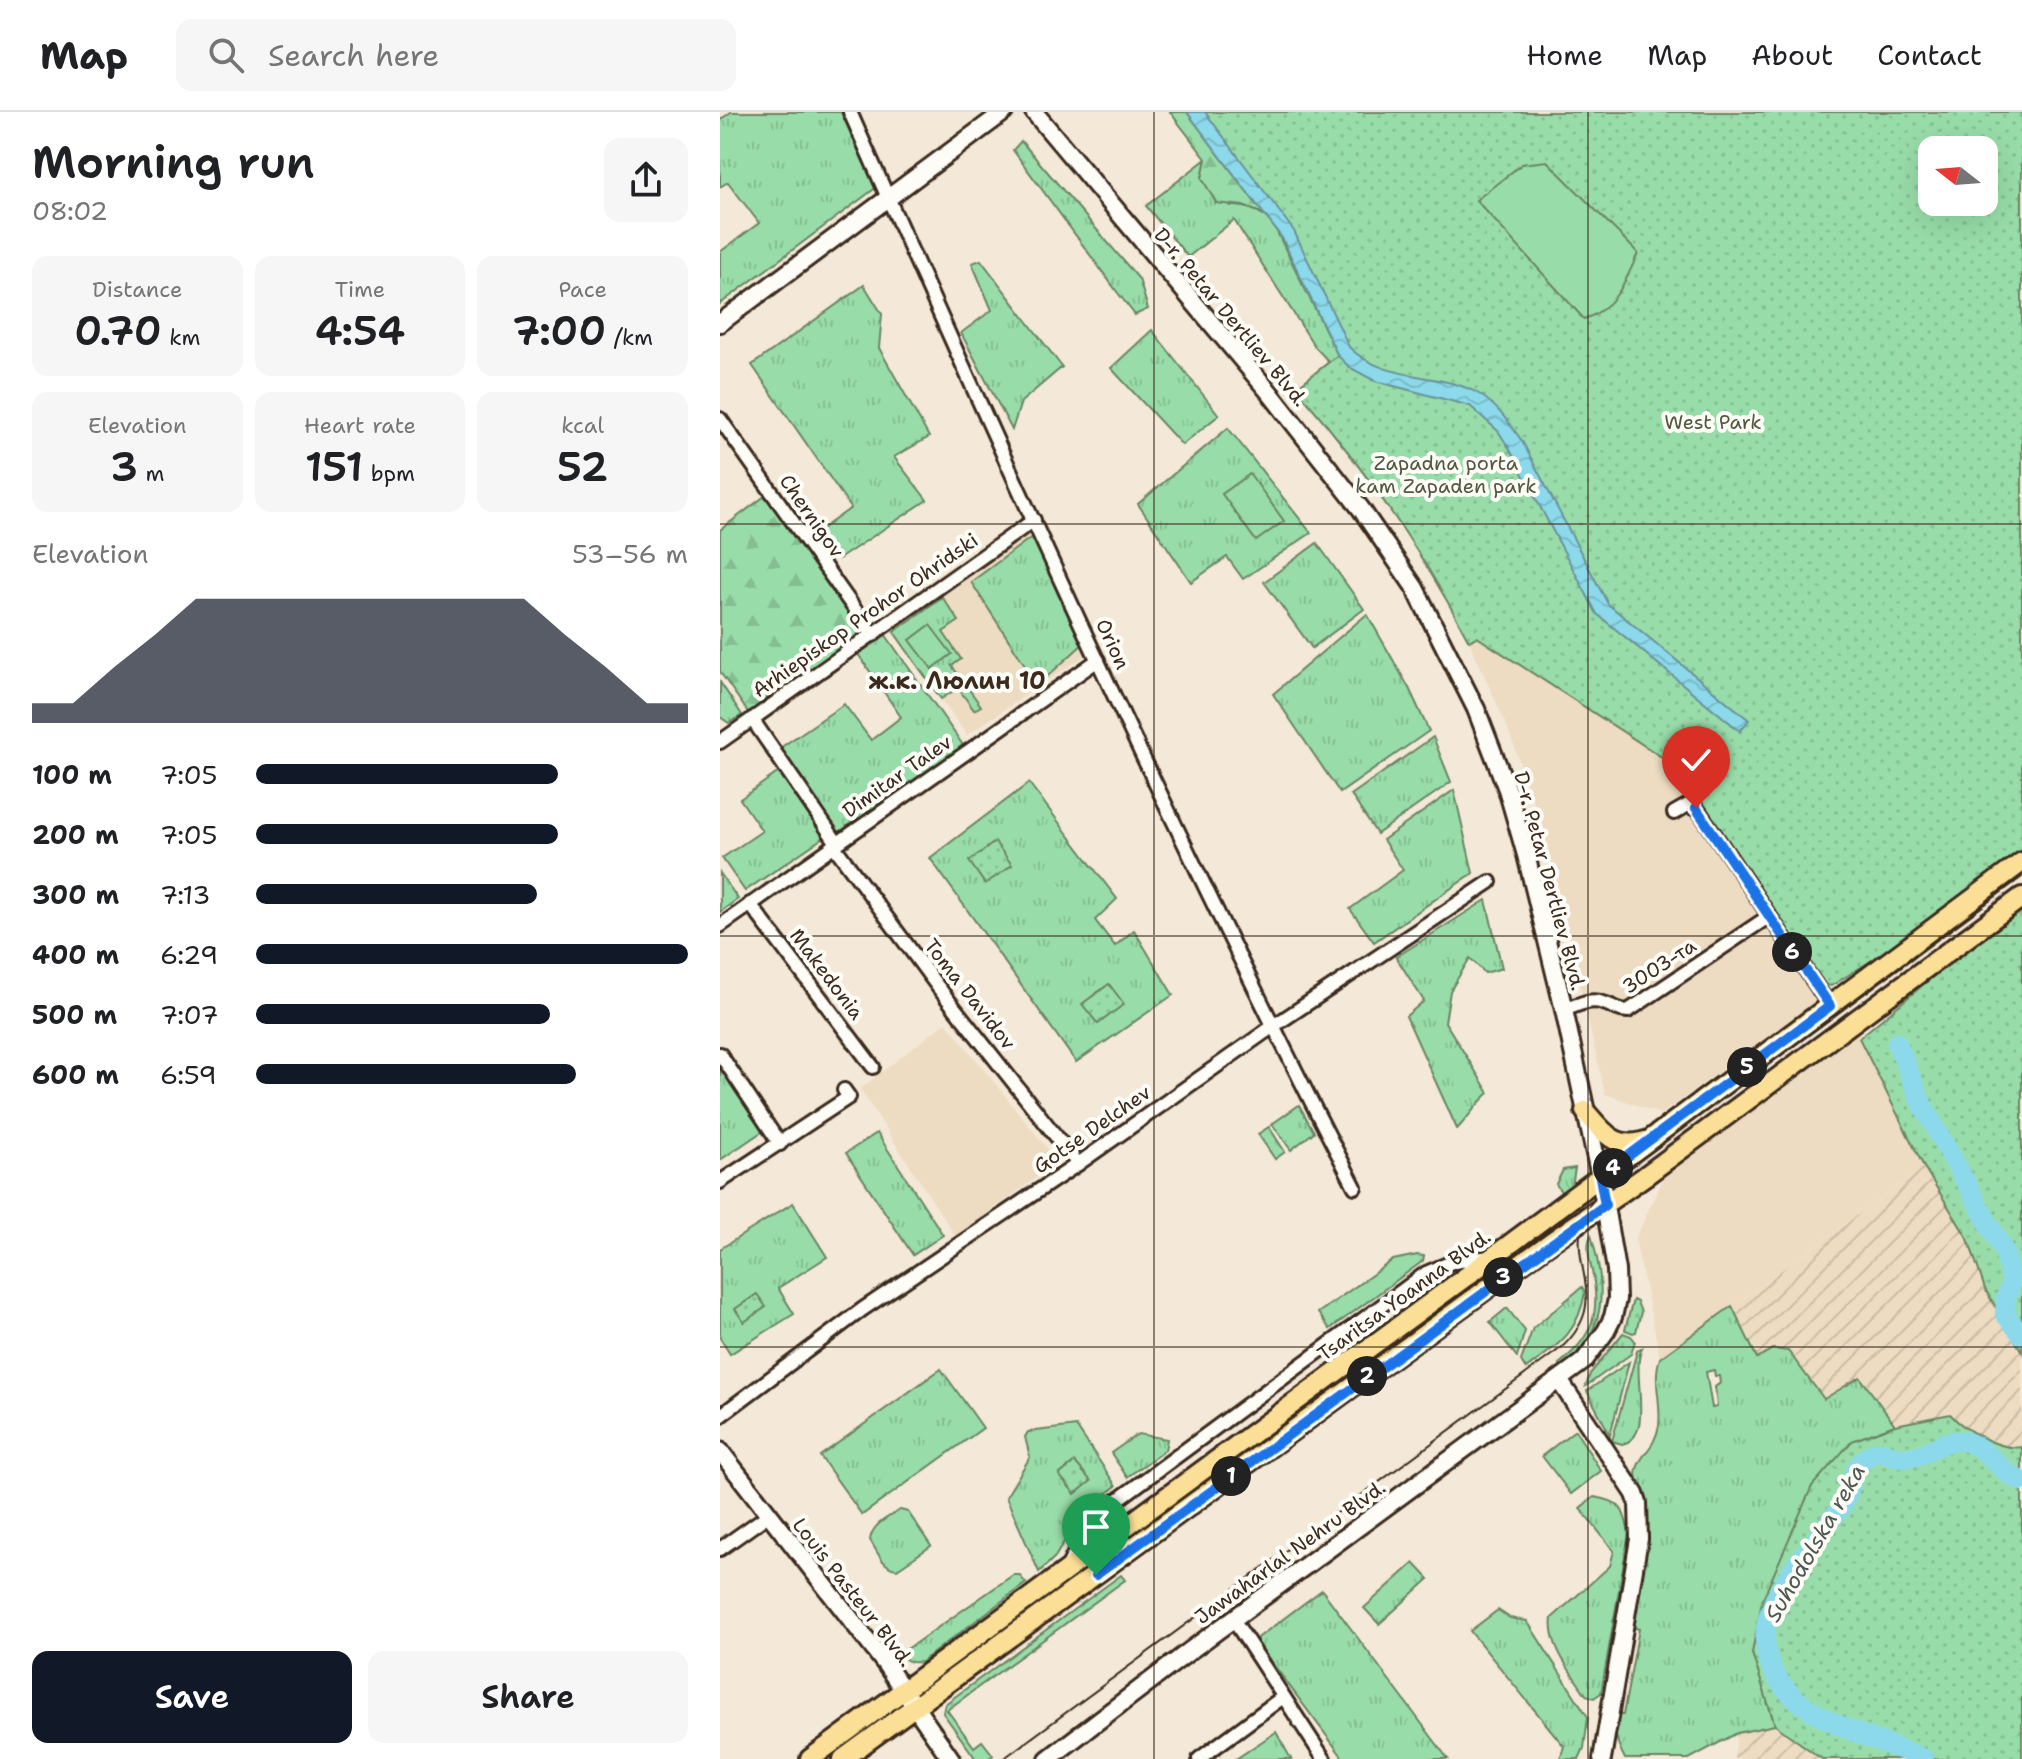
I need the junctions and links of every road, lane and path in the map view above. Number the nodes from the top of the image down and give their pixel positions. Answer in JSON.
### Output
{"nodes":[{"id":1,"x":850,"y":112,"type":"edge"},
{"id":2,"x":1004,"y":112,"type":"edge"},
{"id":3,"x":1034,"y":112,"type":"edge"},
{"id":4,"x":888,"y":198,"type":"junction"},
{"id":5,"x":720,"y":323,"type":"edge"},
{"id":6,"x":720,"y":419,"type":"edge"},
{"id":7,"x":1034,"y":520,"type":"junction"},
{"id":8,"x":873,"y":635,"type":"junction"},
{"id":9,"x":1098,"y":660,"type":"junction"},
{"id":10,"x":752,"y":719,"type":"junction"},
{"id":11,"x":720,"y":742,"type":"edge"},
{"id":12,"x":1674,"y":813,"type":"dead end"},
{"id":13,"x":835,"y":844,"type":"junction"},
{"id":14,"x":2022,"y":862,"type":"edge"},
{"id":15,"x":1490,"y":882,"type":"dead end"},
{"id":16,"x":2022,"y":897,"type":"edge"},
{"id":17,"x":750,"y":904,"type":"junction"},
{"id":18,"x":1768,"y":917,"type":"junction"},
{"id":19,"x":720,"y":926,"type":"edge"},
{"id":20,"x":1830,"y":1006,"type":"junction"},
{"id":21,"x":1564,"y":1010,"type":"junction"},
{"id":22,"x":1272,"y":1027,"type":"junction"},
{"id":23,"x":720,"y":1054,"type":"edge"},
{"id":24,"x":873,"y":1067,"type":"dead end"},
{"id":25,"x":846,"y":1093,"type":"dead end"},
{"id":26,"x":1585,"y":1111,"type":"junction"},
{"id":27,"x":1651,"y":1138,"type":"junction"},
{"id":28,"x":780,"y":1144,"type":"junction"},
{"id":29,"x":1078,"y":1164,"type":"junction"},
{"id":30,"x":1600,"y":1177,"type":"junction"},
{"id":31,"x":720,"y":1182,"type":"edge"},
{"id":32,"x":1355,"y":1187,"type":"dead end"},
{"id":33,"x":1605,"y":1205,"type":"junction"},
{"id":34,"x":1494,"y":1256,"type":"junction"},
{"id":35,"x":1559,"y":1380,"type":"junction"},
{"id":36,"x":720,"y":1416,"type":"edge"},
{"id":37,"x":720,"y":1451,"type":"edge"},
{"id":38,"x":768,"y":1515,"type":"junction"},
{"id":39,"x":720,"y":1549,"type":"edge"},
{"id":40,"x":1065,"y":1572,"type":"junction"},
{"id":41,"x":1233,"y":1619,"type":"junction"},
{"id":42,"x":904,"y":1691,"type":"junction"},
{"id":43,"x":1283,"y":1697,"type":"junction"},
{"id":44,"x":915,"y":1707,"type":"junction"},
{"id":45,"x":1056,"y":1757,"type":"edge"},
{"id":46,"x":810,"y":1759,"type":"edge"},
{"id":47,"x":843,"y":1759,"type":"edge"},
{"id":48,"x":951,"y":1759,"type":"edge"},
{"id":49,"x":1199,"y":1759,"type":"edge"},
{"id":50,"x":1324,"y":1759,"type":"edge"},
{"id":51,"x":1602,"y":1759,"type":"edge"}],
"edges":[{"from":1,"to":4,"type":"street","name":"Orion"},
{"from":2,"to":4,"type":"main road"},
{"from":3,"to":21,"type":"main road","name":"D-r. Petar Dertliev Blvd."},
{"from":4,"to":5,"type":"main road"},
{"from":4,"to":7,"type":"street","name":"Orion"},
{"from":6,"to":8,"type":"street","name":"Chernigov"},
{"from":7,"to":8,"type":"street","name":"Arhiepiskop Prohor Ohridski"},
{"from":7,"to":9,"type":"street","name":"Orion"},
{"from":8,"to":10,"type":"street","name":"Arhiepiskop Prohor Ohridski"},
{"from":9,"to":13,"type":"street","name":"Dimitar Talev"},
{"from":9,"to":22,"type":"street","name":"Orion"},
{"from":10,"to":11,"type":"street","name":"Arhiepiskop Prohor Ohridski"},
{"from":10,"to":13,"type":"street","name":"Toma Davidov"},
{"from":12,"to":18,"type":"street"},
{"from":13,"to":17,"type":"street","name":"Dimitar Talev"},
{"from":13,"to":29,"type":"street","name":"Toma Davidov"},
{"from":14,"to":20,"type":"main road","name":"Tsaritsa Yoanna Blvd."},
{"from":15,"to":22,"type":"street","name":"Gotse Delchev"},
{"from":16,"to":33,"type":"main road"},
{"from":17,"to":19,"type":"street","name":"Dimitar Talev"},
{"from":17,"to":24,"type":"street","name":"Makedonia"},
{"from":18,"to":20,"type":"street"},
{"from":18,"to":21,"type":"street","name":"3003-та"},
{"from":20,"to":27,"type":"main road","name":"Tsaritsa Yoanna Blvd."},
{"from":21,"to":26,"type":"main road","name":"D-r. Petar Dertliev Blvd."},
{"from":22,"to":29,"type":"street","name":"Gotse Delchev"},
{"from":22,"to":32,"type":"street","name":"Orion"},
{"from":23,"to":28,"type":"street"},
{"from":25,"to":28,"type":"street"},
{"from":26,"to":27,"type":"main road"},
{"from":26,"to":30,"type":"main road","name":"D-r. Petar Dertliev Blvd."},
{"from":27,"to":30,"type":"main road","name":"Tsaritsa Yoanna Blvd."},
{"from":28,"to":31,"type":"street"},
{"from":29,"to":36,"type":"street","name":"Gotse Delchev"},
{"from":30,"to":33,"type":"main road","name":"D-r. Petar Dertliev Blvd."},
{"from":30,"to":34,"type":"main road","name":"Tsaritsa Yoanna Blvd."},
{"from":33,"to":35,"type":"main road","name":"D-r. Petar Dertliev Blvd."},
{"from":33,"to":44,"type":"main road"},
{"from":34,"to":40,"type":"main road","name":"Tsaritsa Yoanna Blvd."},
{"from":34,"to":40,"type":"street"},
{"from":35,"to":41,"type":"main road","name":"Jawaharlal Nehru Blvd."},
{"from":35,"to":51,"type":"main road"},
{"from":37,"to":38,"type":"main road","name":"Louis Pasteur Blvd."},
{"from":38,"to":39,"type":"street"},
{"from":38,"to":42,"type":"main road","name":"Louis Pasteur Blvd."},
{"from":40,"to":42,"type":"main road","name":"Tsaritsa Yoanna Blvd."},
{"from":41,"to":43,"type":"street"},
{"from":41,"to":45,"type":"main road","name":"Jawaharlal Nehru Blvd."},
{"from":42,"to":44,"type":"main road","name":"Louis Pasteur Blvd."},
{"from":42,"to":46,"type":"main road","name":"Tsaritsa Yoanna Blvd."},
{"from":43,"to":49,"type":"street"},
{"from":43,"to":50,"type":"street"},
{"from":44,"to":47,"type":"main road"},
{"from":44,"to":48,"type":"main road","name":"Louis Pasteur Blvd."}]}
